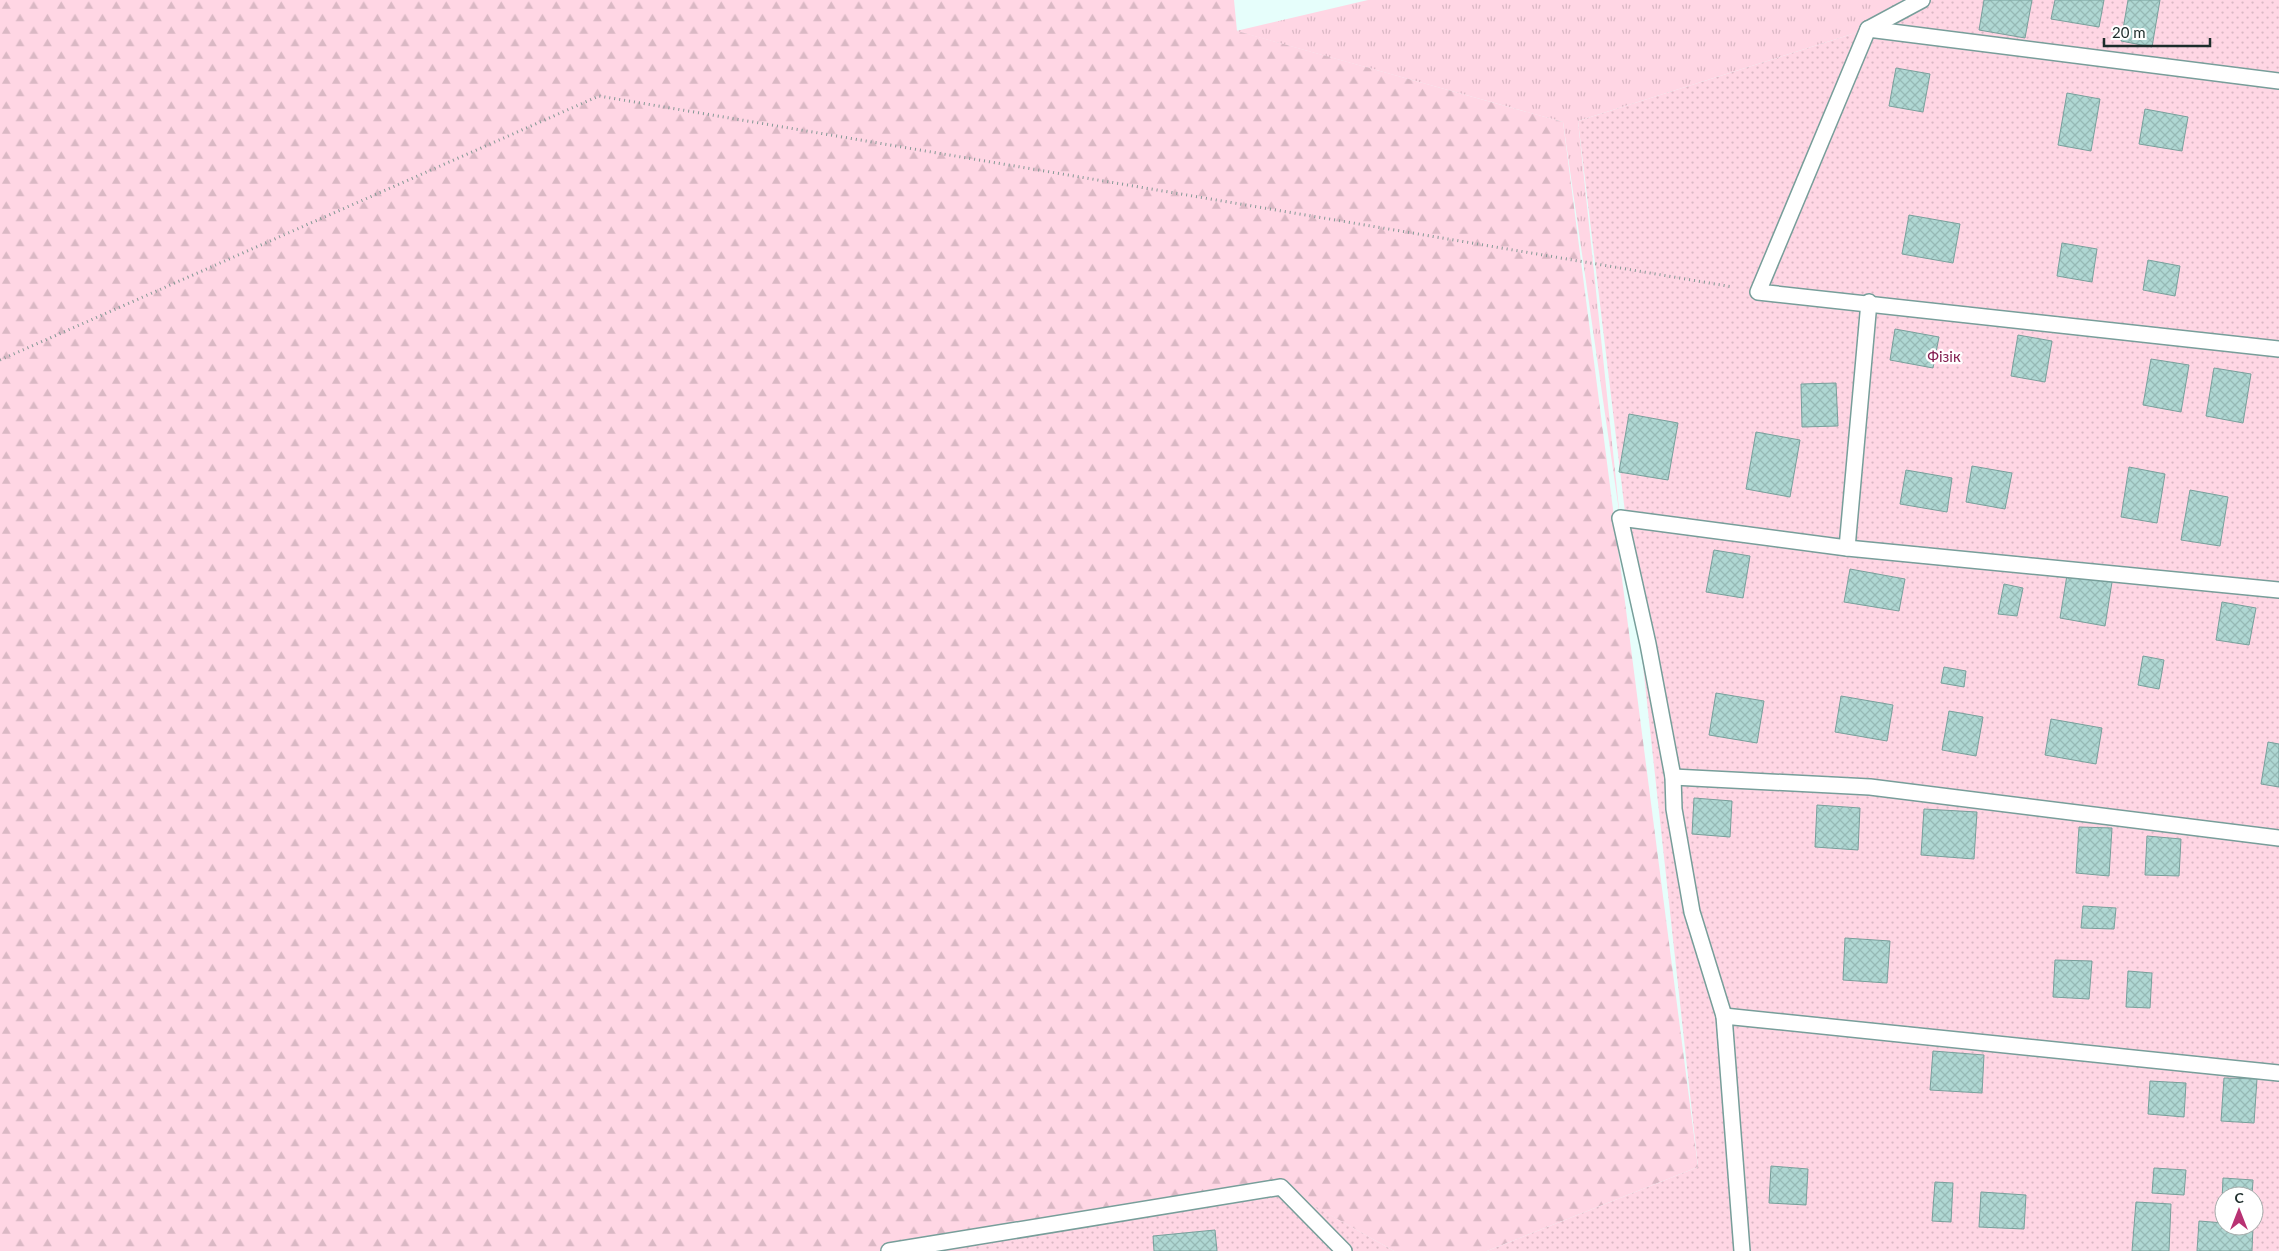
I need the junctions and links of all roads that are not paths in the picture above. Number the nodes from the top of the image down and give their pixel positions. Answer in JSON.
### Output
{"nodes":[{"id":1,"x":1922,"y":0,"type":"edge"},
{"id":2,"x":1868,"y":30,"type":"junction"},
{"id":3,"x":2279,"y":81,"type":"edge"},
{"id":4,"x":1869,"y":302,"type":"junction"},
{"id":5,"x":2279,"y":349,"type":"edge"},
{"id":6,"x":1847,"y":548,"type":"junction"},
{"id":7,"x":2279,"y":590,"type":"edge"},
{"id":8,"x":1674,"y":777,"type":"junction"},
{"id":9,"x":2279,"y":838,"type":"edge"},
{"id":10,"x":1724,"y":1016,"type":"junction"},
{"id":11,"x":2279,"y":1073,"type":"edge"},
{"id":12,"x":889,"y":1251,"type":"edge"},
{"id":13,"x":1344,"y":1251,"type":"edge"},
{"id":14,"x":1742,"y":1251,"type":"edge"}],
"edges":[{"from":1,"to":2,"type":"lane"},
{"from":2,"to":3,"type":"lane"},
{"from":2,"to":4,"type":"lane"},
{"from":4,"to":5,"type":"lane"},
{"from":4,"to":6,"type":"lane"},
{"from":6,"to":7,"type":"lane"},
{"from":6,"to":8,"type":"lane"},
{"from":8,"to":9,"type":"lane"},
{"from":8,"to":10,"type":"lane"},
{"from":10,"to":11,"type":"lane"},
{"from":10,"to":14,"type":"lane"},
{"from":12,"to":13,"type":"lane"}]}
